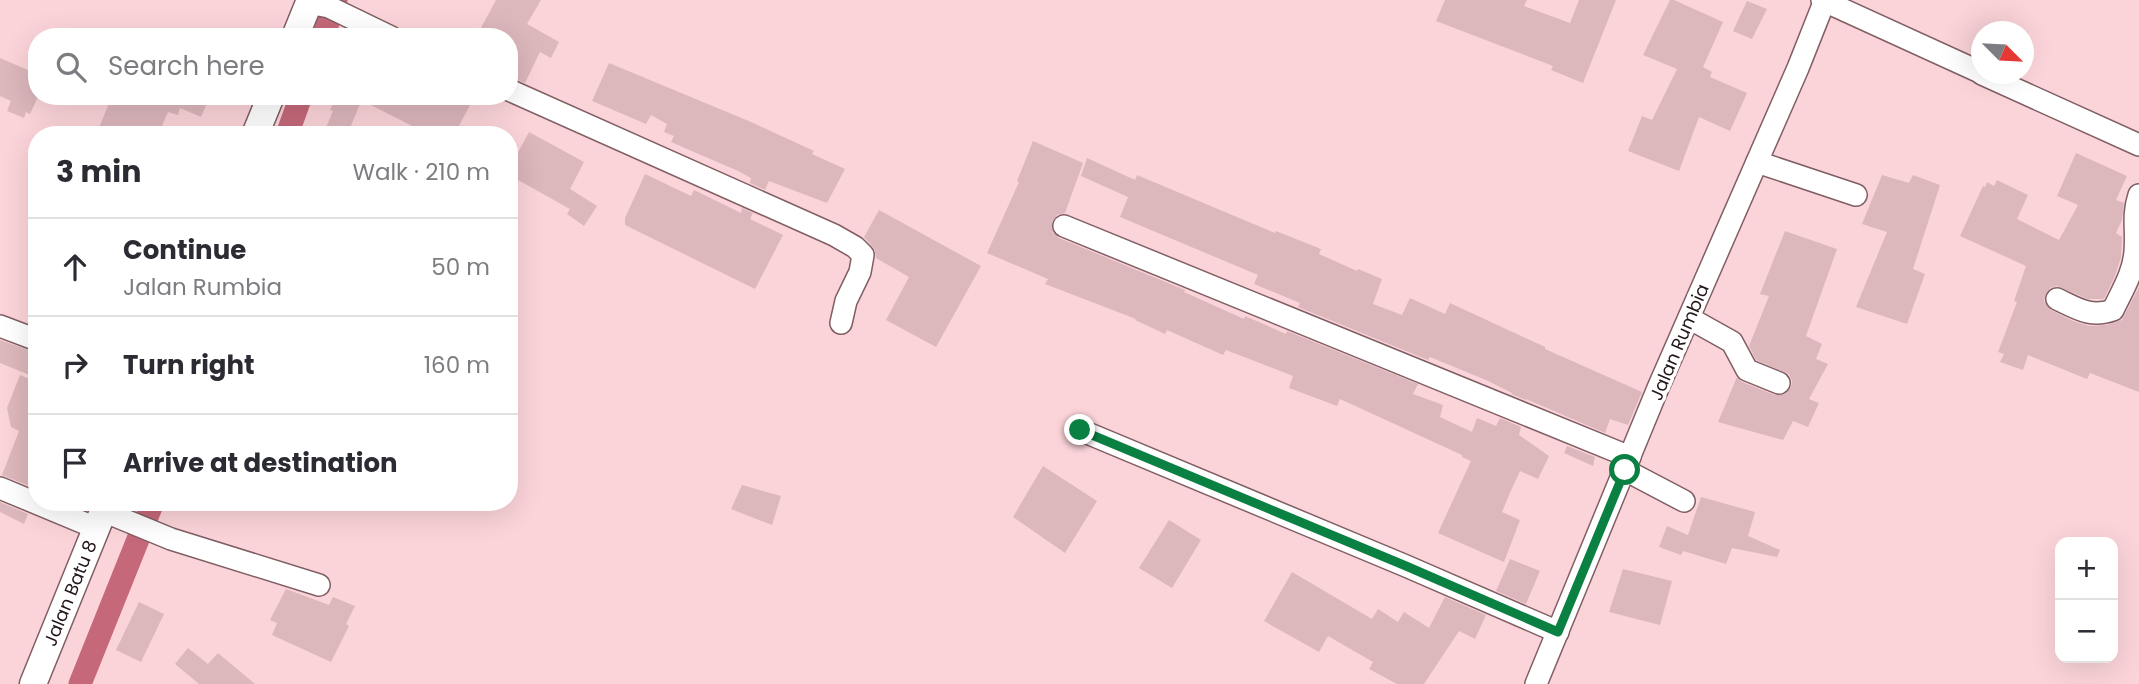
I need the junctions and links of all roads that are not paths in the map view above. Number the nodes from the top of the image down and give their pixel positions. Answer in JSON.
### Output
{"nodes":[{"id":1,"x":1824,"y":0,"type":"edge"},
{"id":2,"x":316,"y":3,"type":"edge"},
{"id":3,"x":301,"y":28,"type":"edge"},
{"id":4,"x":372,"y":28,"type":"edge"},
{"id":5,"x":1971,"y":68,"type":"edge"},
{"id":6,"x":2006,"y":84,"type":"edge"},
{"id":7,"x":518,"y":94,"type":"edge"},
{"id":8,"x":267,"y":105,"type":"edge"},
{"id":9,"x":259,"y":126,"type":"edge"},
{"id":10,"x":2139,"y":145,"type":"edge"},
{"id":11,"x":1757,"y":162,"type":"junction"},
{"id":12,"x":1856,"y":195,"type":"dead end"},
{"id":13,"x":2139,"y":195,"type":"edge"},
{"id":14,"x":1064,"y":226,"type":"dead end"},
{"id":15,"x":2057,"y":299,"type":"dead end"},
{"id":16,"x":1689,"y":318,"type":"junction"},
{"id":17,"x":841,"y":323,"type":"dead end"},
{"id":18,"x":0,"y":326,"type":"edge"},
{"id":19,"x":28,"y":337,"type":"edge"},
{"id":20,"x":1779,"y":383,"type":"dead end"},
{"id":21,"x":1080,"y":430,"type":"dead end"},
{"id":22,"x":1628,"y":463,"type":"junction"},
{"id":23,"x":0,"y":488,"type":"edge"},
{"id":24,"x":28,"y":495,"type":"edge"},
{"id":25,"x":1684,"y":500,"type":"dead end"},
{"id":26,"x":107,"y":515,"type":"edge"},
{"id":27,"x":319,"y":585,"type":"dead end"},
{"id":28,"x":1558,"y":632,"type":"junction"},
{"id":29,"x":33,"y":684,"type":"edge"},
{"id":30,"x":1536,"y":684,"type":"edge"}],
"edges":[{"from":1,"to":5,"type":"street"},
{"from":1,"to":11,"type":"street","name":"Jalan Rumbia"},
{"from":2,"to":3,"type":"street"},
{"from":2,"to":4,"type":"street"},
{"from":6,"to":10,"type":"street"},
{"from":7,"to":17,"type":"street"},
{"from":8,"to":9,"type":"street"},
{"from":11,"to":12,"type":"street"},
{"from":11,"to":16,"type":"street","name":"Jalan Rumbia"},
{"from":13,"to":15,"type":"street"},
{"from":14,"to":22,"type":"street"},
{"from":16,"to":20,"type":"street"},
{"from":16,"to":22,"type":"street","name":"Jalan Rumbia"},
{"from":18,"to":19,"type":"street"},
{"from":21,"to":28,"type":"street"},
{"from":22,"to":25,"type":"street"},
{"from":22,"to":28,"type":"street","name":"Jalan Rumbia"},
{"from":23,"to":24,"type":"street"},
{"from":26,"to":27,"type":"street"},
{"from":26,"to":29,"type":"street","name":"Jalan Batu 8"},
{"from":28,"to":30,"type":"street","name":"Jalan Rumbia"}]}
